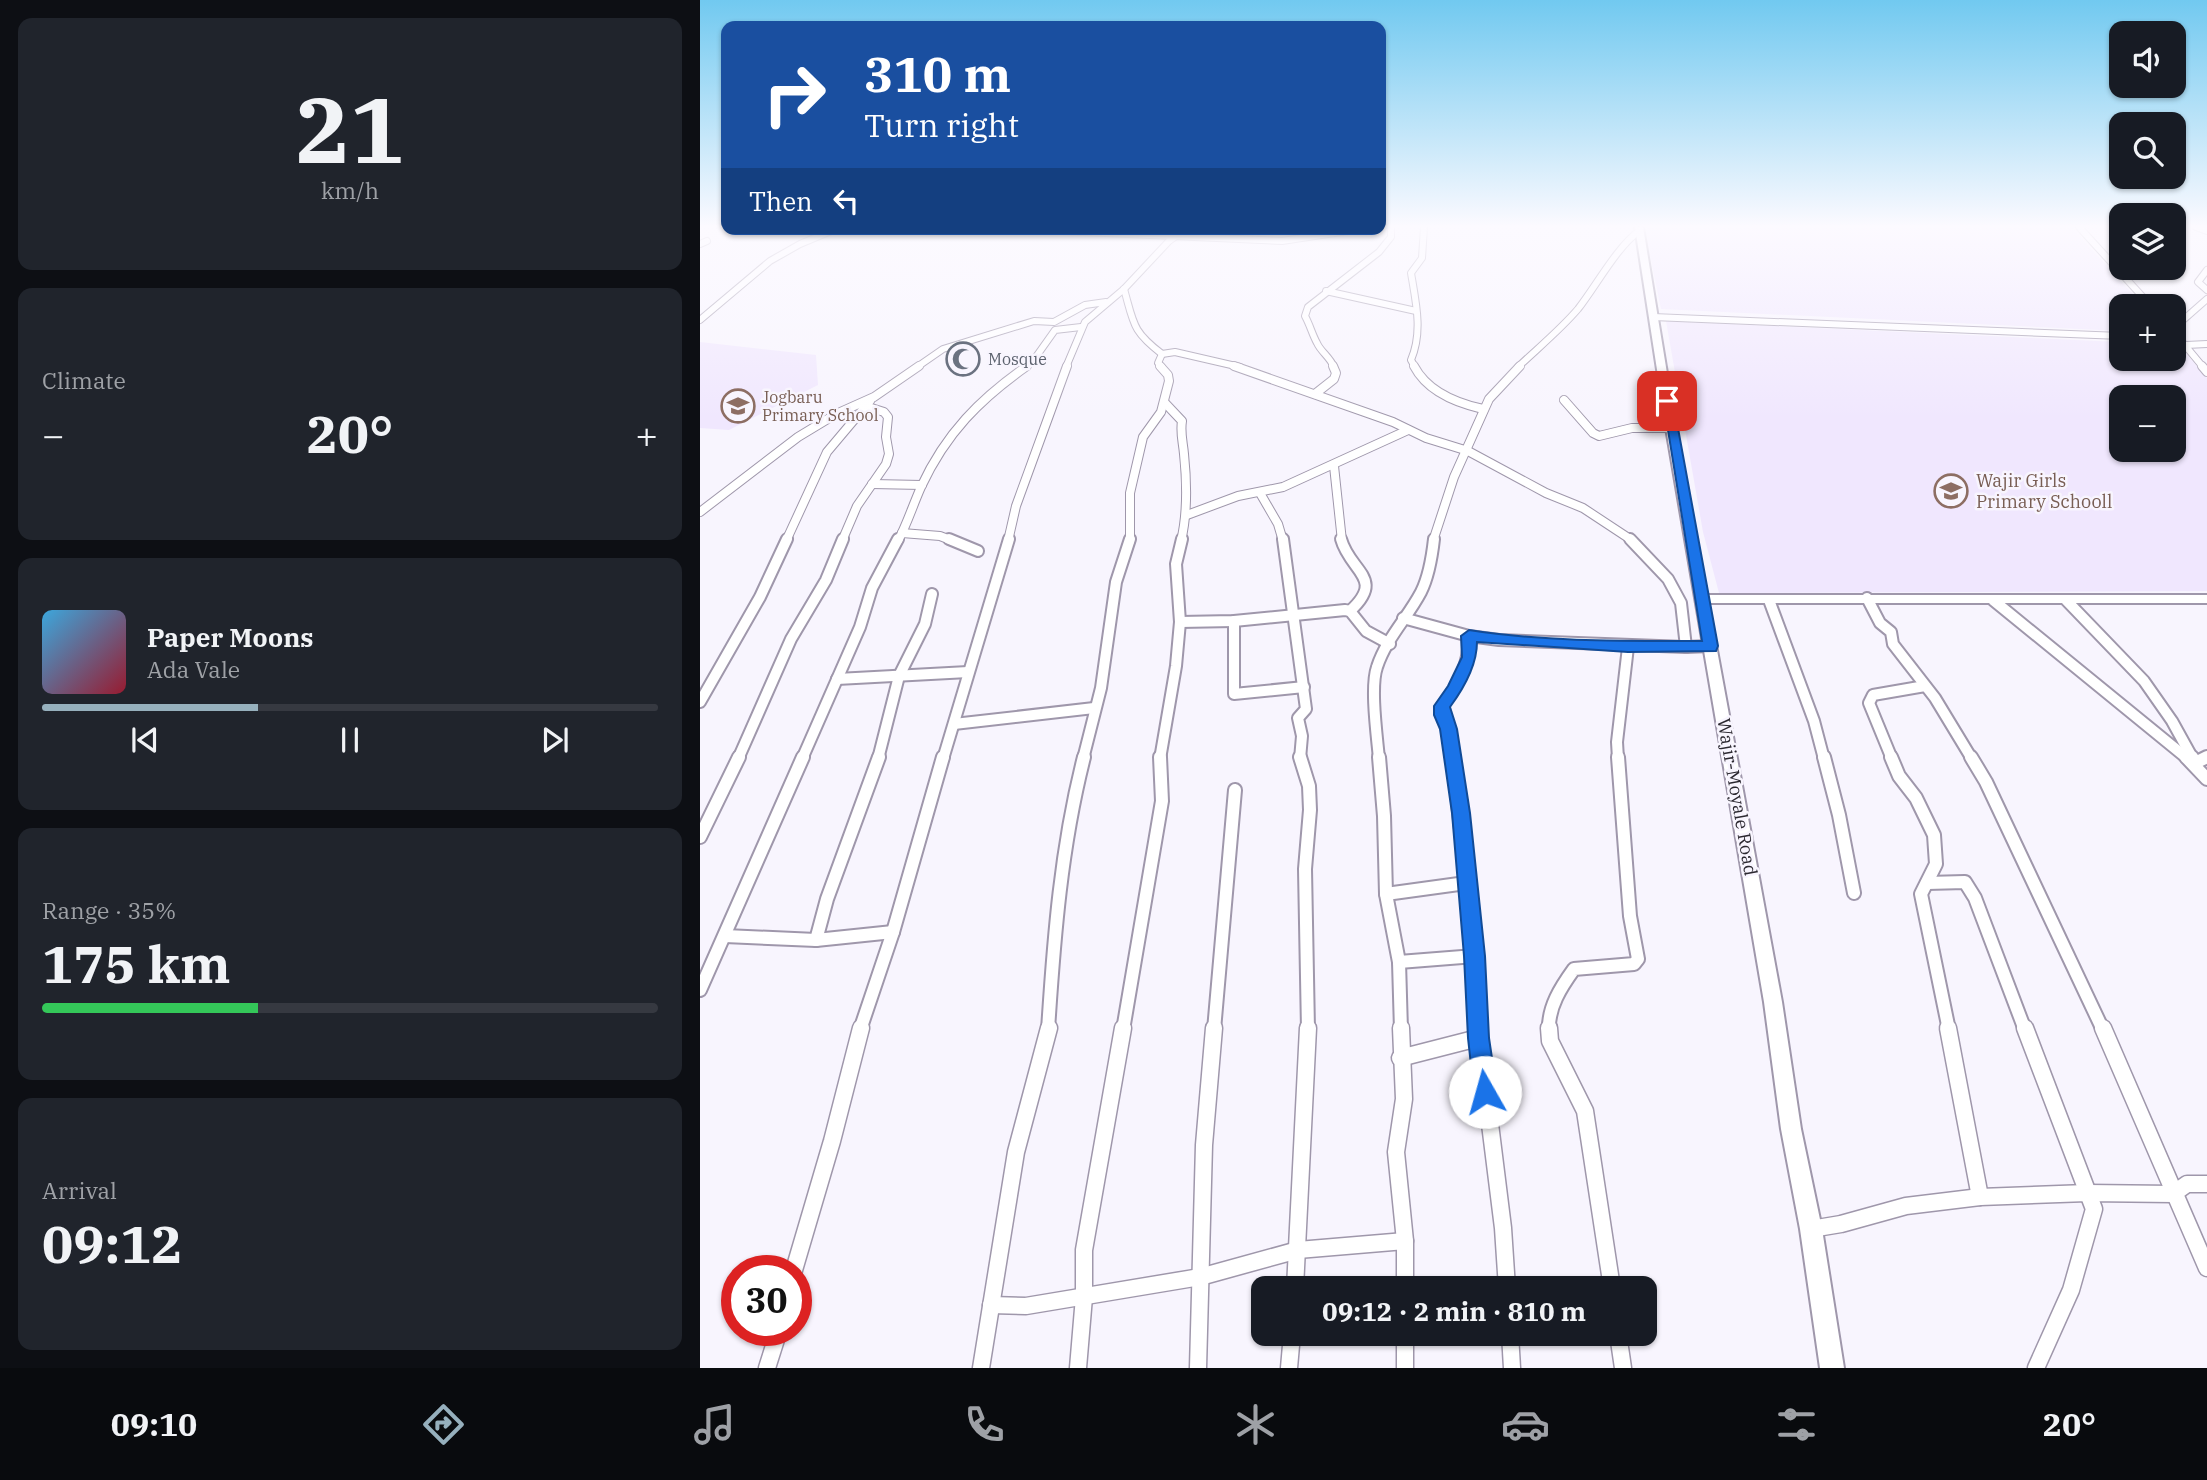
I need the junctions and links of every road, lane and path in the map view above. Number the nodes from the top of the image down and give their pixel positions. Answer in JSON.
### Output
{"nodes":[{"id":1,"x":735,"y":291,"type":"edge"},
{"id":2,"x":1121,"y":291,"type":"edge"},
{"id":3,"x":1125,"y":291,"type":"edge"},
{"id":4,"x":1326,"y":291,"type":"joint"},
{"id":5,"x":1413,"y":291,"type":"edge"},
{"id":6,"x":1592,"y":291,"type":"edge"},
{"id":7,"x":1649,"y":291,"type":"edge"},
{"id":8,"x":2207,"y":299,"type":"edge"},
{"id":9,"x":1105,"y":302,"type":"junction"},
{"id":10,"x":1416,"y":312,"type":"junction"},
{"id":11,"x":1653,"y":317,"type":"junction"},
{"id":12,"x":700,"y":320,"type":"edge"},
{"id":13,"x":2186,"y":322,"type":"edge"},
{"id":14,"x":1055,"y":326,"type":"junction"},
{"id":15,"x":1081,"y":327,"type":"junction"},
{"id":16,"x":2109,"y":336,"type":"edge"},
{"id":17,"x":2207,"y":344,"type":"edge"},
{"id":18,"x":2186,"y":345,"type":"joint"},
{"id":19,"x":1161,"y":354,"type":"junction"},
{"id":20,"x":2207,"y":372,"type":"edge"},
{"id":21,"x":1315,"y":394,"type":"junction"},
{"id":22,"x":874,"y":397,"type":"junction"},
{"id":23,"x":1564,"y":400,"type":"dead end"},
{"id":24,"x":1165,"y":403,"type":"junction"},
{"id":25,"x":864,"y":406,"type":"junction"},
{"id":26,"x":1483,"y":409,"type":"junction"},
{"id":27,"x":1671,"y":428,"type":"junction"},
{"id":28,"x":1408,"y":430,"type":"junction"},
{"id":29,"x":1468,"y":451,"type":"junction"},
{"id":30,"x":1334,"y":466,"type":"junction"},
{"id":31,"x":872,"y":484,"type":"junction"},
{"id":32,"x":922,"y":485,"type":"junction"},
{"id":33,"x":1260,"y":493,"type":"junction"},
{"id":34,"x":700,"y":512,"type":"edge"},
{"id":35,"x":1187,"y":515,"type":"junction"},
{"id":36,"x":902,"y":533,"type":"junction"},
{"id":37,"x":978,"y":551,"type":"dead end"},
{"id":38,"x":932,"y":594,"type":"dead end"},
{"id":39,"x":1867,"y":598,"type":"junction"},
{"id":40,"x":1703,"y":599,"type":"junction"},
{"id":41,"x":2207,"y":599,"type":"edge"},
{"id":42,"x":1769,"y":600,"type":"junction"},
{"id":43,"x":1993,"y":600,"type":"junction"},
{"id":44,"x":2066,"y":600,"type":"junction"},
{"id":45,"x":1350,"y":611,"type":"junction"},
{"id":46,"x":1296,"y":615,"type":"junction"},
{"id":47,"x":1403,"y":618,"type":"junction"},
{"id":48,"x":1234,"y":621,"type":"junction"},
{"id":49,"x":1180,"y":622,"type":"junction"},
{"id":50,"x":1469,"y":636,"type":"junction"},
{"id":51,"x":1390,"y":644,"type":"junction"},
{"id":52,"x":1710,"y":646,"type":"junction"},
{"id":53,"x":1628,"y":647,"type":"junction"},
{"id":54,"x":1686,"y":647,"type":"junction"},
{"id":55,"x":968,"y":671,"type":"junction"},
{"id":56,"x":899,"y":676,"type":"junction"},
{"id":57,"x":837,"y":679,"type":"junction"},
{"id":58,"x":1925,"y":686,"type":"junction"},
{"id":59,"x":1304,"y":687,"type":"junction"},
{"id":60,"x":700,"y":702,"type":"edge"},
{"id":61,"x":1094,"y":708,"type":"junction"},
{"id":62,"x":954,"y":724,"type":"junction"},
{"id":63,"x":2207,"y":757,"type":"edge"},
{"id":64,"x":2195,"y":763,"type":"junction"},
{"id":65,"x":2207,"y":779,"type":"edge"},
{"id":66,"x":1235,"y":790,"type":"dead end"},
{"id":67,"x":700,"y":837,"type":"edge"},
{"id":68,"x":1466,"y":883,"type":"junction"},
{"id":69,"x":1927,"y":883,"type":"junction"},
{"id":70,"x":1386,"y":894,"type":"junction"},
{"id":71,"x":1854,"y":894,"type":"dead end"},
{"id":72,"x":893,"y":932,"type":"junction"},
{"id":73,"x":724,"y":936,"type":"junction"},
{"id":74,"x":816,"y":940,"type":"junction"},
{"id":75,"x":1475,"y":956,"type":"junction"},
{"id":76,"x":1399,"y":962,"type":"junction"},
{"id":77,"x":700,"y":990,"type":"edge"},
{"id":78,"x":1478,"y":1038,"type":"junction"},
{"id":79,"x":1401,"y":1058,"type":"junction"},
{"id":80,"x":2207,"y":1184,"type":"edge"},
{"id":81,"x":2087,"y":1193,"type":"junction"},
{"id":82,"x":2173,"y":1195,"type":"junction"},
{"id":83,"x":1980,"y":1197,"type":"junction"},
{"id":84,"x":1811,"y":1229,"type":"junction"},
{"id":85,"x":1405,"y":1241,"type":"junction"},
{"id":86,"x":1298,"y":1250,"type":"junction"},
{"id":87,"x":798,"y":1255,"type":"edge"},
{"id":88,"x":2207,"y":1268,"type":"edge"},
{"id":89,"x":1296,"y":1276,"type":"edge"},
{"id":90,"x":1405,"y":1276,"type":"edge"},
{"id":91,"x":1506,"y":1276,"type":"edge"},
{"id":92,"x":1610,"y":1276,"type":"edge"},
{"id":93,"x":1200,"y":1278,"type":"junction"},
{"id":94,"x":1084,"y":1297,"type":"junction"},
{"id":95,"x":991,"y":1305,"type":"junction"},
{"id":96,"x":774,"y":1346,"type":"edge"},
{"id":97,"x":1291,"y":1346,"type":"edge"},
{"id":98,"x":1405,"y":1346,"type":"edge"},
{"id":99,"x":1511,"y":1346,"type":"edge"},
{"id":100,"x":1620,"y":1346,"type":"edge"},
{"id":101,"x":766,"y":1368,"type":"edge"},
{"id":102,"x":981,"y":1368,"type":"edge"},
{"id":103,"x":1078,"y":1368,"type":"edge"},
{"id":104,"x":1198,"y":1368,"type":"edge"},
{"id":105,"x":1289,"y":1368,"type":"edge"},
{"id":106,"x":1405,"y":1368,"type":"edge"},
{"id":107,"x":1512,"y":1368,"type":"edge"},
{"id":108,"x":1623,"y":1368,"type":"edge"},
{"id":109,"x":1832,"y":1368,"type":"edge"},
{"id":110,"x":2036,"y":1368,"type":"edge"}],
"edges":[{"from":1,"to":12,"type":"street"},
{"from":2,"to":9,"type":"street"},
{"from":3,"to":19,"type":"street"},
{"from":4,"to":10,"type":"street"},
{"from":4,"to":21,"type":"street"},
{"from":5,"to":10,"type":"street"},
{"from":6,"to":26,"type":"street"},
{"from":7,"to":11,"type":"main road","name":"Wajir-Moyale Road"},
{"from":8,"to":13,"type":"street"},
{"from":9,"to":14,"type":"street"},
{"from":9,"to":15,"type":"street"},
{"from":10,"to":26,"type":"street"},
{"from":11,"to":16,"type":"street"},
{"from":11,"to":27,"type":"main road","name":"Wajir-Moyale Road"},
{"from":14,"to":15,"type":"street"},
{"from":14,"to":22,"type":"street"},
{"from":14,"to":32,"type":"street"},
{"from":15,"to":55,"type":"street"},
{"from":17,"to":18,"type":"street"},
{"from":18,"to":20,"type":"street"},
{"from":19,"to":21,"type":"street"},
{"from":19,"to":24,"type":"street"},
{"from":21,"to":28,"type":"street"},
{"from":22,"to":25,"type":"street"},
{"from":22,"to":34,"type":"street"},
{"from":23,"to":27,"type":"street"},
{"from":24,"to":35,"type":"street"},
{"from":24,"to":61,"type":"street"},
{"from":25,"to":31,"type":"street"},
{"from":25,"to":60,"type":"street"},
{"from":26,"to":29,"type":"street"},
{"from":27,"to":40,"type":"main road","name":"Wajir-Moyale Road"},
{"from":28,"to":29,"type":"street"},
{"from":28,"to":30,"type":"street"},
{"from":29,"to":47,"type":"street"},
{"from":29,"to":54,"type":"street"},
{"from":30,"to":33,"type":"street"},
{"from":30,"to":45,"type":"street"},
{"from":31,"to":32,"type":"street"},
{"from":31,"to":67,"type":"street"},
{"from":32,"to":36,"type":"street"},
{"from":33,"to":35,"type":"street"},
{"from":33,"to":46,"type":"street"},
{"from":35,"to":49,"type":"street"},
{"from":36,"to":37,"type":"street"},
{"from":36,"to":57,"type":"street"},
{"from":38,"to":56,"type":"street"},
{"from":39,"to":42,"type":"street"},
{"from":39,"to":43,"type":"street"},
{"from":39,"to":58,"type":"street"},
{"from":40,"to":42,"type":"street"},
{"from":40,"to":52,"type":"main road","name":"Wajir-Moyale Road"},
{"from":41,"to":44,"type":"street"},
{"from":42,"to":71,"type":"street"},
{"from":43,"to":44,"type":"street"},
{"from":43,"to":64,"type":"street"},
{"from":44,"to":64,"type":"street"},
{"from":45,"to":46,"type":"street"},
{"from":45,"to":51,"type":"street"},
{"from":46,"to":48,"type":"street"},
{"from":46,"to":59,"type":"street"},
{"from":47,"to":50,"type":"street"},
{"from":47,"to":51,"type":"street"},
{"from":48,"to":49,"type":"street"},
{"from":48,"to":59,"type":"street"},
{"from":49,"to":94,"type":"street"},
{"from":50,"to":53,"type":"street"},
{"from":50,"to":68,"type":"street"},
{"from":51,"to":70,"type":"street"},
{"from":52,"to":54,"type":"street"},
{"from":52,"to":84,"type":"main road","name":"Wajir-Moyale Road"},
{"from":53,"to":54,"type":"street"},
{"from":53,"to":92,"type":"street"},
{"from":55,"to":56,"type":"street"},
{"from":55,"to":62,"type":"street"},
{"from":56,"to":57,"type":"street"},
{"from":56,"to":74,"type":"street"},
{"from":57,"to":73,"type":"street"},
{"from":58,"to":69,"type":"street"},
{"from":58,"to":82,"type":"street"},
{"from":59,"to":86,"type":"street"},
{"from":61,"to":62,"type":"street"},
{"from":61,"to":95,"type":"street"},
{"from":62,"to":72,"type":"street"},
{"from":63,"to":64,"type":"street"},
{"from":64,"to":65,"type":"street"},
{"from":66,"to":93,"type":"street"},
{"from":68,"to":70,"type":"street"},
{"from":68,"to":75,"type":"street"},
{"from":69,"to":81,"type":"street"},
{"from":69,"to":83,"type":"street"},
{"from":70,"to":76,"type":"street"},
{"from":72,"to":74,"type":"street"},
{"from":72,"to":87,"type":"street"},
{"from":73,"to":74,"type":"street"},
{"from":73,"to":77,"type":"street"},
{"from":75,"to":76,"type":"street"},
{"from":75,"to":78,"type":"street"},
{"from":76,"to":79,"type":"street"},
{"from":78,"to":79,"type":"street"},
{"from":78,"to":91,"type":"street"},
{"from":79,"to":85,"type":"street"},
{"from":80,"to":82,"type":"street"},
{"from":81,"to":82,"type":"street"},
{"from":81,"to":83,"type":"street"},
{"from":81,"to":110,"type":"street"},
{"from":82,"to":88,"type":"street"},
{"from":83,"to":84,"type":"street"},
{"from":84,"to":109,"type":"main road","name":"Wajir-Moyale Road"},
{"from":85,"to":86,"type":"street"},
{"from":85,"to":90,"type":"street"},
{"from":86,"to":89,"type":"street"},
{"from":86,"to":93,"type":"street"},
{"from":93,"to":94,"type":"street"},
{"from":93,"to":104,"type":"street"},
{"from":94,"to":95,"type":"street"},
{"from":94,"to":103,"type":"street"},
{"from":95,"to":102,"type":"street"},
{"from":96,"to":101,"type":"street"},
{"from":97,"to":105,"type":"street"},
{"from":98,"to":106,"type":"street"},
{"from":99,"to":107,"type":"street"},
{"from":100,"to":108,"type":"street"}]}
